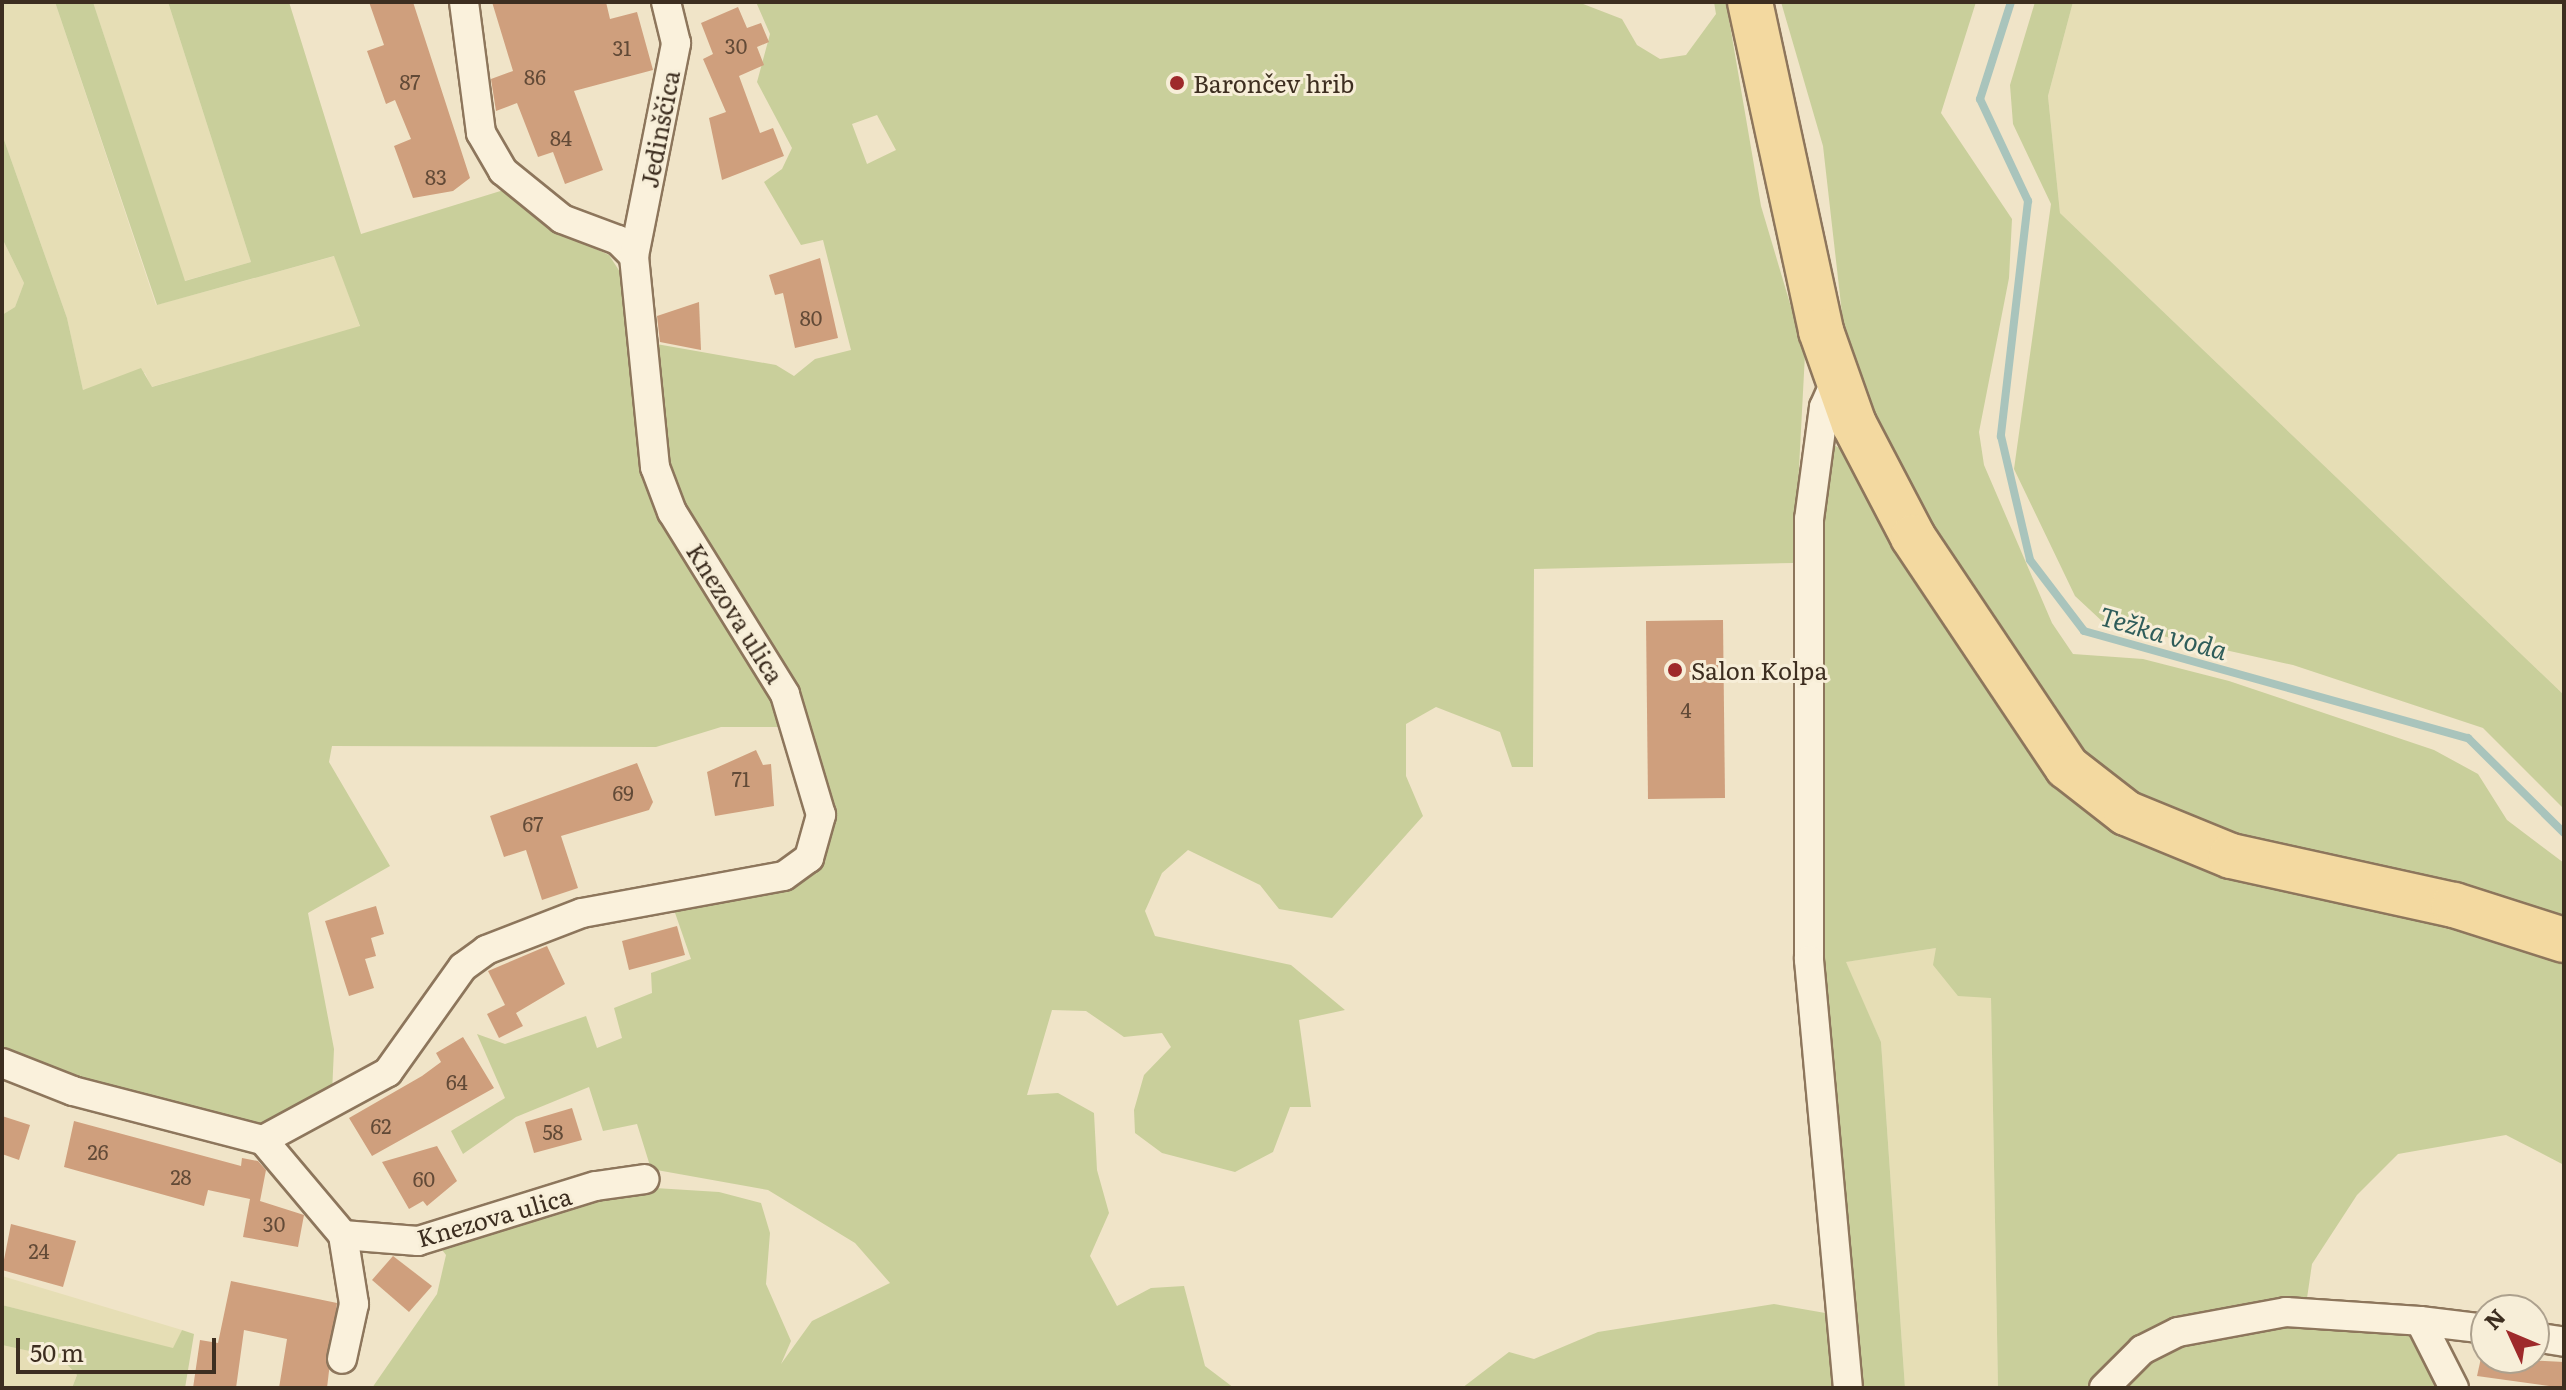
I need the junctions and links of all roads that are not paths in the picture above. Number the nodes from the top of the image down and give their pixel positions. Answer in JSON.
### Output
{"nodes":[{"id":1,"x":464,"y":2,"type":"edge"},
{"id":2,"x":666,"y":2,"type":"edge"},
{"id":3,"x":1750,"y":2,"type":"edge"},
{"id":4,"x":634,"y":256,"type":"junction"},
{"id":5,"x":1837,"y":378,"type":"junction"},
{"id":6,"x":2564,"y":940,"type":"edge"},
{"id":7,"x":2,"y":1063,"type":"edge"},
{"id":8,"x":263,"y":1140,"type":"junction"},
{"id":9,"x":645,"y":1179,"type":"dead end"},
{"id":10,"x":343,"y":1235,"type":"junction"},
{"id":11,"x":2420,"y":1321,"type":"junction"},
{"id":12,"x":2470,"y":1327,"type":"edge"},
{"id":13,"x":342,"y":1359,"type":"dead end"},
{"id":14,"x":1848,"y":1388,"type":"edge"},
{"id":15,"x":2104,"y":1388,"type":"edge"},
{"id":16,"x":2454,"y":1388,"type":"edge"}],
"edges":[{"from":1,"to":4,"type":"street"},
{"from":2,"to":4,"type":"street","name":"Jedinščica"},
{"from":3,"to":5,"type":"main road"},
{"from":4,"to":8,"type":"street","name":"Knezova ulica"},
{"from":5,"to":6,"type":"main road"},
{"from":5,"to":14,"type":"street"},
{"from":7,"to":8,"type":"street"},
{"from":8,"to":10,"type":"street"},
{"from":9,"to":10,"type":"street","name":"Knezova ulica"},
{"from":10,"to":13,"type":"street"},
{"from":11,"to":12,"type":"street"},
{"from":11,"to":15,"type":"street"},
{"from":11,"to":16,"type":"street"}]}
